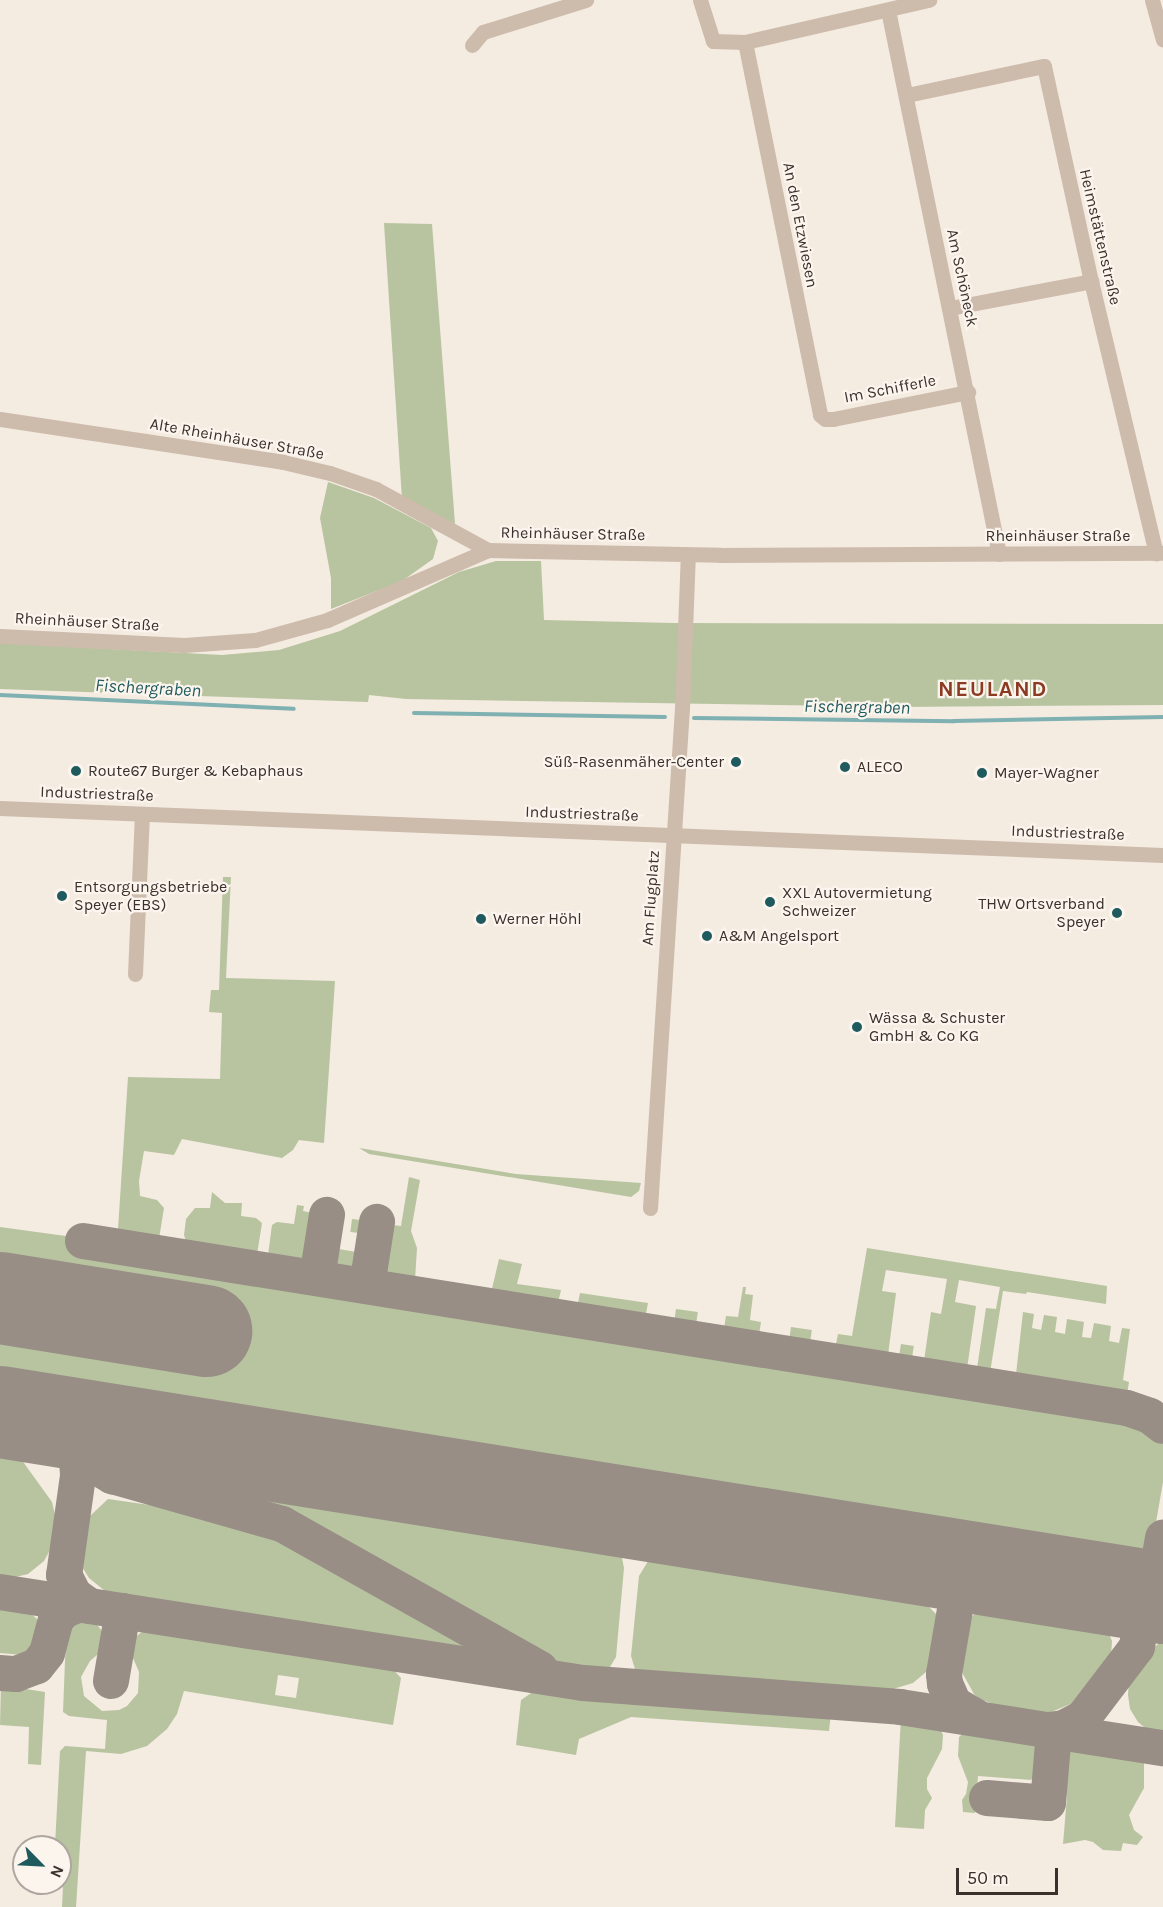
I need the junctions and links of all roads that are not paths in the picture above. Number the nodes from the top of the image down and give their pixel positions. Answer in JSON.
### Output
{"nodes":[{"id":1,"x":586,"y":0,"type":"edge"},
{"id":2,"x":700,"y":0,"type":"edge"},
{"id":3,"x":929,"y":0,"type":"edge"},
{"id":4,"x":1152,"y":0,"type":"edge"},
{"id":5,"x":888,"y":10,"type":"junction"},
{"id":6,"x":1163,"y":40,"type":"edge"},
{"id":7,"x":745,"y":42,"type":"junction"},
{"id":8,"x":472,"y":45,"type":"dead end"},
{"id":9,"x":907,"y":95,"type":"junction"},
{"id":10,"x":1091,"y":281,"type":"junction"},
{"id":11,"x":950,"y":308,"type":"junction"},
{"id":12,"x":968,"y":392,"type":"junction"},
{"id":13,"x":820,"y":415,"type":"joint"},
{"id":14,"x":0,"y":418,"type":"edge"},
{"id":15,"x":488,"y":550,"type":"junction"},
{"id":16,"x":1159,"y":553,"type":"edge"},
{"id":17,"x":999,"y":554,"type":"junction"},
{"id":18,"x":688,"y":555,"type":"junction"},
{"id":19,"x":0,"y":636,"type":"edge"},
{"id":20,"x":0,"y":808,"type":"edge"},
{"id":21,"x":142,"y":814,"type":"junction"},
{"id":22,"x":673,"y":835,"type":"junction"},
{"id":23,"x":1163,"y":855,"type":"edge"},
{"id":24,"x":135,"y":974,"type":"dead end"},
{"id":25,"x":650,"y":1208,"type":"dead end"}],
"edges":[{"from":1,"to":8,"type":"street"},
{"from":2,"to":7,"type":"street"},
{"from":3,"to":5,"type":"street"},
{"from":4,"to":6,"type":"street"},
{"from":5,"to":7,"type":"street"},
{"from":5,"to":9,"type":"street","name":"Am Schöneck"},
{"from":7,"to":13,"type":"street","name":"An den Etzwiesen"},
{"from":9,"to":10,"type":"street","name":"Heimstättenstraße"},
{"from":9,"to":11,"type":"street","name":"Am Schöneck"},
{"from":10,"to":11,"type":"street"},
{"from":10,"to":16,"type":"street","name":"Heimstättenstraße"},
{"from":11,"to":12,"type":"street","name":"Am Schöneck"},
{"from":12,"to":13,"type":"street","name":"Im Schifferle"},
{"from":12,"to":17,"type":"street","name":"Am Schöneck"},
{"from":14,"to":15,"type":"street","name":"Alte Rheinhäuser Straße"},
{"from":15,"to":18,"type":"street","name":"Rheinhäuser Straße"},
{"from":15,"to":19,"type":"street","name":"Rheinhäuser Straße"},
{"from":16,"to":17,"type":"street","name":"Rheinhäuser Straße"},
{"from":17,"to":18,"type":"street","name":"Rheinhäuser Straße"},
{"from":18,"to":22,"type":"street","name":"Am Flugplatz"},
{"from":20,"to":21,"type":"street","name":"Industriestraße"},
{"from":21,"to":22,"type":"street","name":"Industriestraße"},
{"from":21,"to":24,"type":"street"},
{"from":22,"to":23,"type":"street","name":"Industriestraße"},
{"from":22,"to":25,"type":"street","name":"Am Flugplatz"}]}
